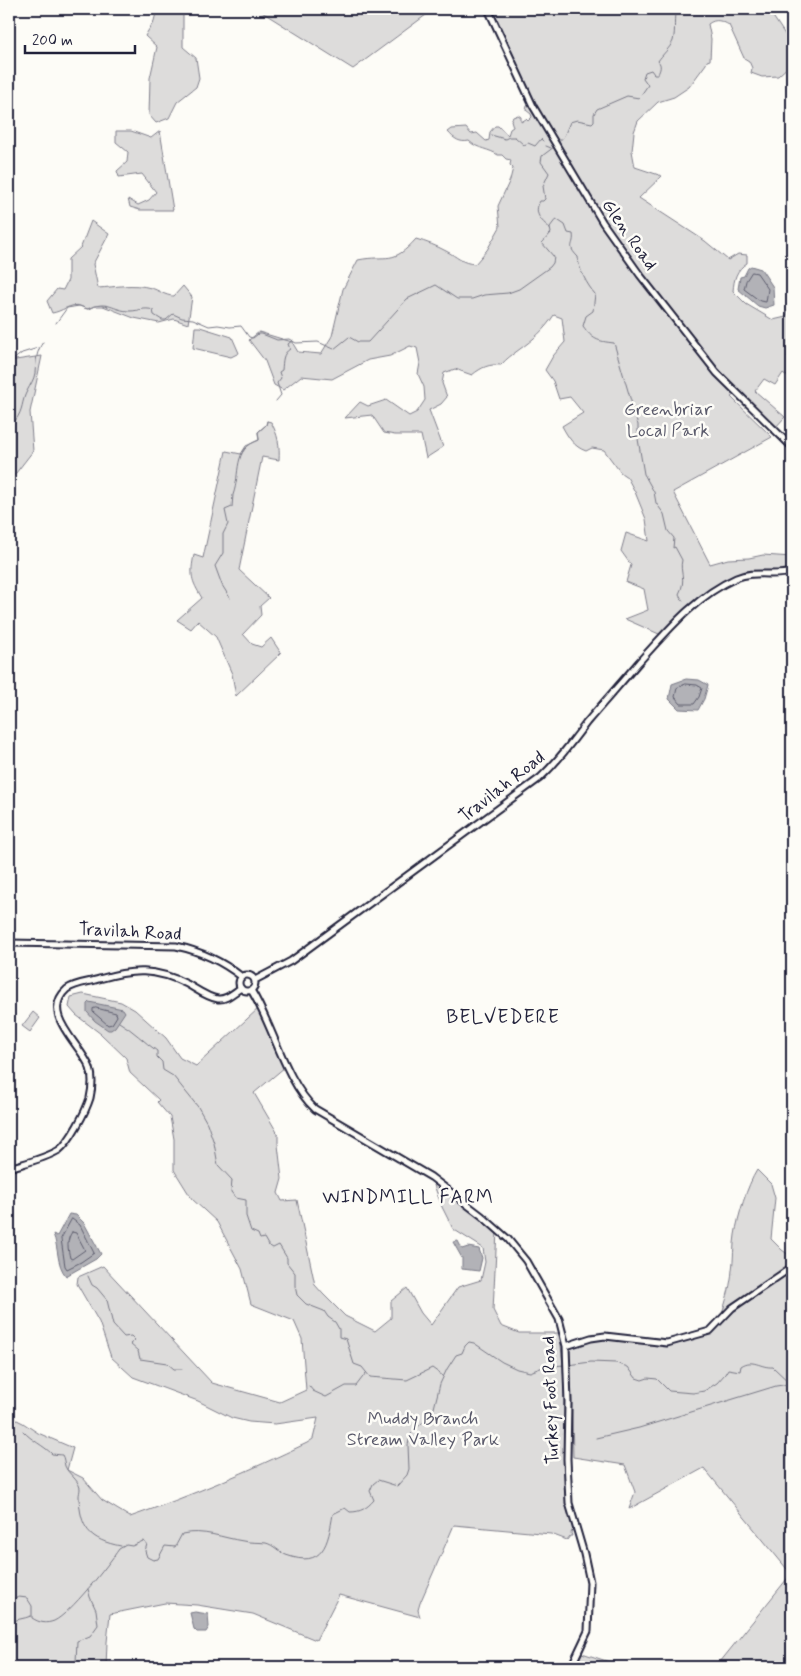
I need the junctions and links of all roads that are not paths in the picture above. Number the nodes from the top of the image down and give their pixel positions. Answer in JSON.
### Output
{"nodes":[{"id":1,"x":488,"y":9,"type":"edge"},
{"id":2,"x":792,"y":447,"type":"edge"},
{"id":3,"x":792,"y":572,"type":"edge"},
{"id":4,"x":9,"y":943,"type":"edge"},
{"id":5,"x":242,"y":977,"type":"junction"},
{"id":6,"x":255,"y":980,"type":"junction"},
{"id":7,"x":241,"y":988,"type":"junction"},
{"id":8,"x":251,"y":990,"type":"junction"},
{"id":9,"x":9,"y":1168,"type":"edge"},
{"id":10,"x":792,"y":1267,"type":"edge"},
{"id":11,"x":566,"y":1346,"type":"junction"},
{"id":12,"x":571,"y":1667,"type":"edge"}],
"edges":[{"from":1,"to":2,"type":"main road","name":"Glen Road"},
{"from":3,"to":6,"type":"main road","name":"Travilah Road"},
{"from":4,"to":5,"type":"main road","name":"Travilah Road"},
{"from":5,"to":6,"type":"main road"},
{"from":5,"to":7,"type":"main road"},
{"from":6,"to":8,"type":"main road"},
{"from":7,"to":8,"type":"main road"},
{"from":7,"to":9,"type":"main road"},
{"from":8,"to":11,"type":"main road","name":"Turkey Foot Road"},
{"from":10,"to":11,"type":"main road"},
{"from":11,"to":12,"type":"main road","name":"Turkey Foot Road"}]}
